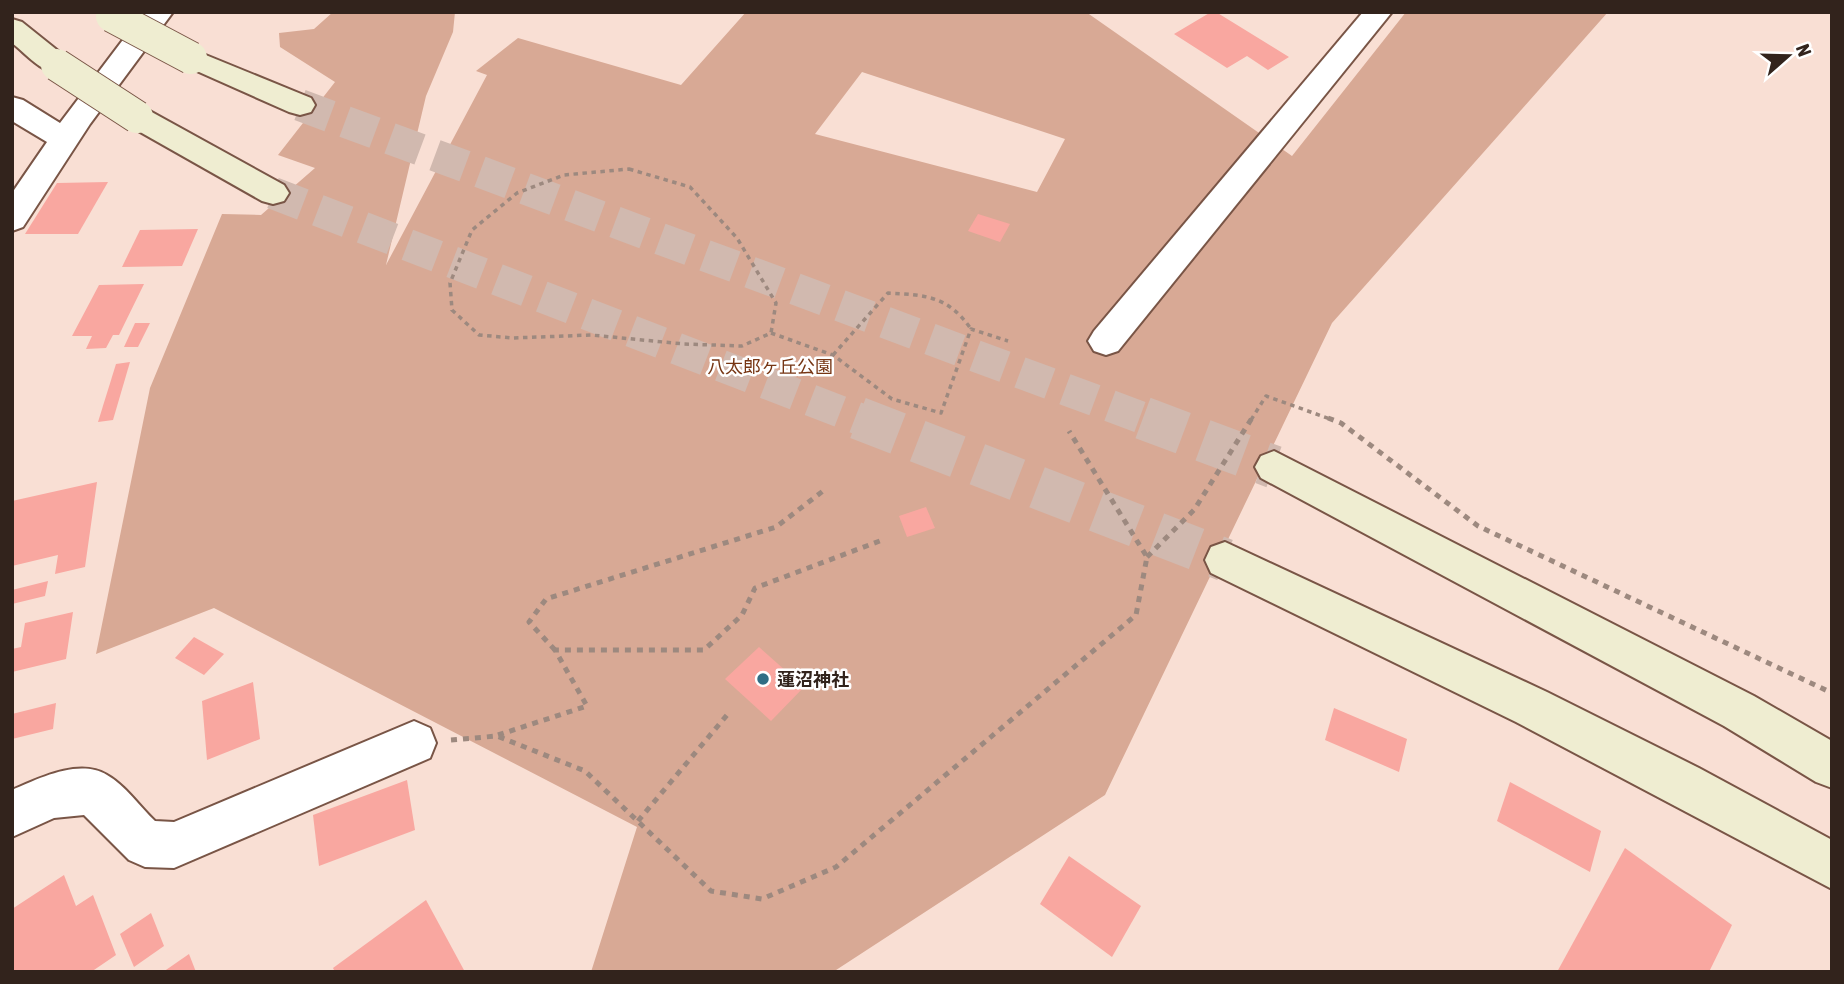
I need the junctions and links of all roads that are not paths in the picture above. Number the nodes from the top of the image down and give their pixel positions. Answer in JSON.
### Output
{"nodes":[{"id":1,"x":159,"y":12,"type":"edge"},
{"id":2,"x":1378,"y":12,"type":"edge"},
{"id":3,"x":109,"y":14,"type":"edge"},
{"id":4,"x":12,"y":29,"type":"edge"},
{"id":5,"x":300,"y":105,"type":"tunnel mouth"},
{"id":6,"x":12,"y":107,"type":"edge"},
{"id":7,"x":64,"y":139,"type":"junction"},
{"id":8,"x":272,"y":193,"type":"tunnel mouth"},
{"id":9,"x":12,"y":219,"type":"edge"},
{"id":10,"x":1106,"y":341,"type":"dead end"},
{"id":11,"x":1274,"y":467,"type":"tunnel mouth"},
{"id":12,"x":1225,"y":560,"type":"tunnel mouth"},
{"id":13,"x":1739,"y":711,"type":"junction"},
{"id":14,"x":414,"y":743,"type":"road end"},
{"id":15,"x":1832,"y":746,"type":"edge"},
{"id":16,"x":1832,"y":766,"type":"edge"},
{"id":17,"x":12,"y":814,"type":"edge"},
{"id":18,"x":1772,"y":832,"type":"junction"},
{"id":19,"x":1832,"y":866,"type":"edge"},
{"id":20,"x":1832,"y":879,"type":"edge"}],
"edges":[{"from":1,"to":7,"type":"street"},
{"from":2,"to":10,"type":"street"},
{"from":3,"to":5,"type":"street","bridge":true},
{"from":4,"to":8,"type":"street","bridge":true},
{"from":6,"to":7,"type":"street"},
{"from":7,"to":9,"type":"street"},
{"from":11,"to":13,"type":"street"},
{"from":12,"to":18,"type":"street"},
{"from":13,"to":15,"type":"street"},
{"from":13,"to":16,"type":"street"},
{"from":14,"to":17,"type":"street"},
{"from":18,"to":19,"type":"street"},
{"from":18,"to":20,"type":"street"}]}
